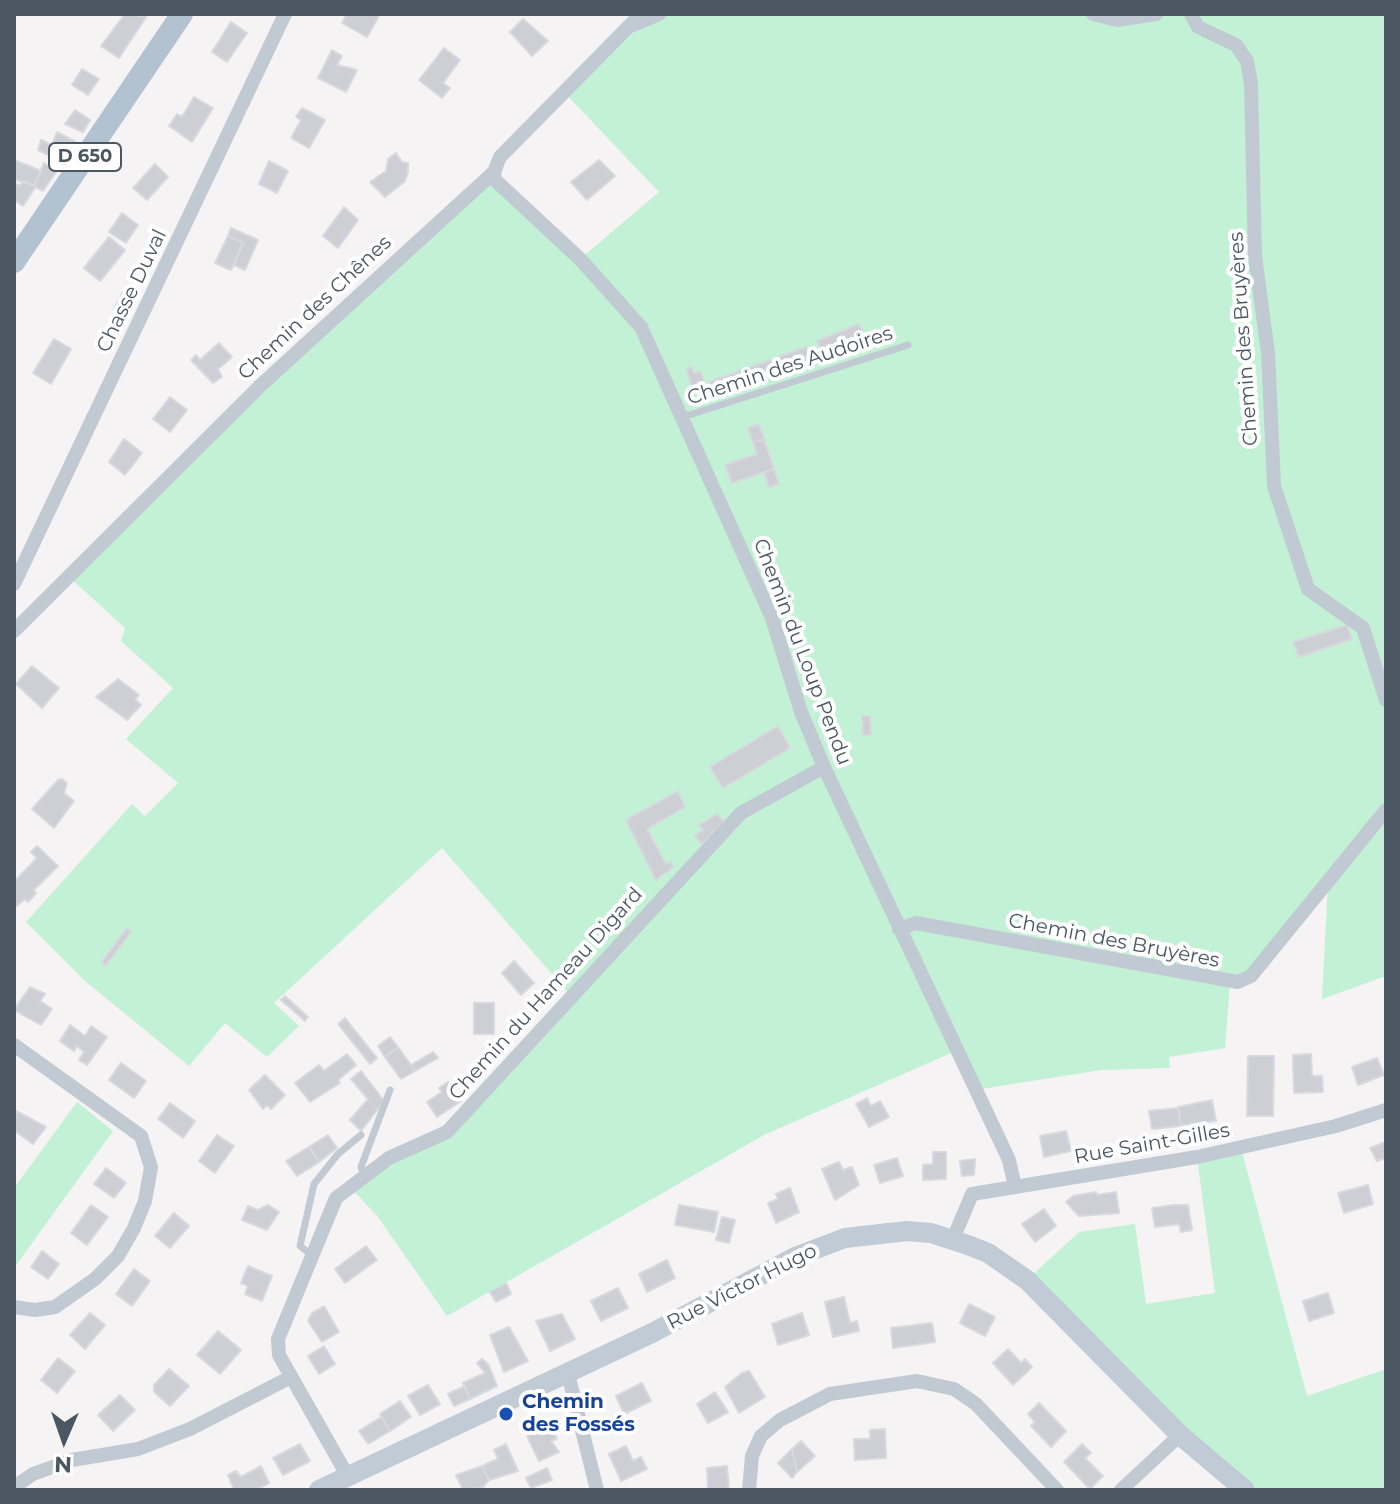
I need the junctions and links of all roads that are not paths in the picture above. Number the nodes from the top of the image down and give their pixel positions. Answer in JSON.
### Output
{"nodes":[{"id":1,"x":182,"y":14,"type":"edge"},
{"id":2,"x":285,"y":14,"type":"edge"},
{"id":3,"x":641,"y":14,"type":"edge"},
{"id":4,"x":659,"y":14,"type":"edge"},
{"id":5,"x":1093,"y":14,"type":"edge"},
{"id":6,"x":1156,"y":14,"type":"edge"},
{"id":7,"x":1191,"y":14,"type":"edge"},
{"id":8,"x":629,"y":27,"type":"junction"},
{"id":9,"x":494,"y":172,"type":"junction"},
{"id":10,"x":14,"y":262,"type":"edge"},
{"id":11,"x":908,"y":345,"type":"dead end"},
{"id":12,"x":683,"y":417,"type":"junction"},
{"id":13,"x":14,"y":584,"type":"edge"},
{"id":14,"x":14,"y":631,"type":"edge"},
{"id":15,"x":1386,"y":700,"type":"edge"},
{"id":16,"x":824,"y":767,"type":"junction"},
{"id":17,"x":1386,"y":810,"type":"edge"},
{"id":18,"x":899,"y":929,"type":"junction"},
{"id":19,"x":14,"y":1045,"type":"edge"},
{"id":20,"x":390,"y":1090,"type":"dead end"},
{"id":21,"x":1386,"y":1110,"type":"edge"},
{"id":22,"x":361,"y":1135,"type":"dead end"},
{"id":23,"x":364,"y":1175,"type":"junction"},
{"id":24,"x":1015,"y":1187,"type":"junction"},
{"id":25,"x":953,"y":1239,"type":"junction"},
{"id":26,"x":312,"y":1255,"type":"junction"},
{"id":27,"x":14,"y":1307,"type":"edge"},
{"id":28,"x":568,"y":1374,"type":"junction"},
{"id":29,"x":291,"y":1377,"type":"junction"},
{"id":30,"x":1180,"y":1435,"type":"junction"},
{"id":31,"x":347,"y":1475,"type":"junction"},
{"id":32,"x":14,"y":1487,"type":"edge"},
{"id":33,"x":319,"y":1490,"type":"edge"},
{"id":34,"x":597,"y":1490,"type":"edge"},
{"id":35,"x":749,"y":1490,"type":"edge"},
{"id":36,"x":1057,"y":1490,"type":"edge"},
{"id":37,"x":1121,"y":1490,"type":"edge"},
{"id":38,"x":1245,"y":1490,"type":"edge"}],
"edges":[{"from":1,"to":10,"type":"main road","number":"D 650"},
{"from":2,"to":13,"type":"street","name":"Chasse Duval"},
{"from":3,"to":8,"type":"street","name":"Chemin des Chênes"},
{"from":4,"to":8,"type":"street"},
{"from":5,"to":6,"type":"street"},
{"from":7,"to":15,"type":"street","name":"Chemin des Bruyères"},
{"from":8,"to":9,"type":"street","name":"Chemin des Chênes"},
{"from":9,"to":12,"type":"street","name":"Chemin du Loup Pendu"},
{"from":9,"to":14,"type":"street","name":"Chemin des Chênes"},
{"from":11,"to":12,"type":"lane","name":"Chemin des Audoires"},
{"from":12,"to":16,"type":"street","name":"Chemin du Loup Pendu"},
{"from":16,"to":18,"type":"street","name":"Chemin du Loup Pendu"},
{"from":16,"to":23,"type":"street","name":"Chemin du Hameau Digard"},
{"from":17,"to":18,"type":"street","name":"Chemin des Bruyères"},
{"from":18,"to":24,"type":"street","name":"Chemin du Loup Pendu"},
{"from":19,"to":27,"type":"street"},
{"from":20,"to":23,"type":"lane"},
{"from":21,"to":24,"type":"street","name":"Rue Saint-Gilles"},
{"from":22,"to":26,"type":"lane"},
{"from":23,"to":26,"type":"street","name":"Chemin du Hameau Digard"},
{"from":24,"to":25,"type":"street","name":"Rue Saint-Gilles"},
{"from":25,"to":28,"type":"main road","name":"Rue Victor Hugo"},
{"from":25,"to":30,"type":"main road","name":"Rue Victor Hugo"},
{"from":26,"to":29,"type":"street","name":"Chemin du Hameau Digard"},
{"from":28,"to":31,"type":"main road","name":"Rue Victor Hugo"},
{"from":28,"to":34,"type":"street"},
{"from":29,"to":31,"type":"street","name":"Chemin du Hameau Digard"},
{"from":29,"to":32,"type":"street"},
{"from":30,"to":37,"type":"street"},
{"from":30,"to":38,"type":"main road","name":"Rue Victor Hugo"},
{"from":31,"to":33,"type":"main road","name":"Rue Victor Hugo"},
{"from":35,"to":36,"type":"street"}]}
